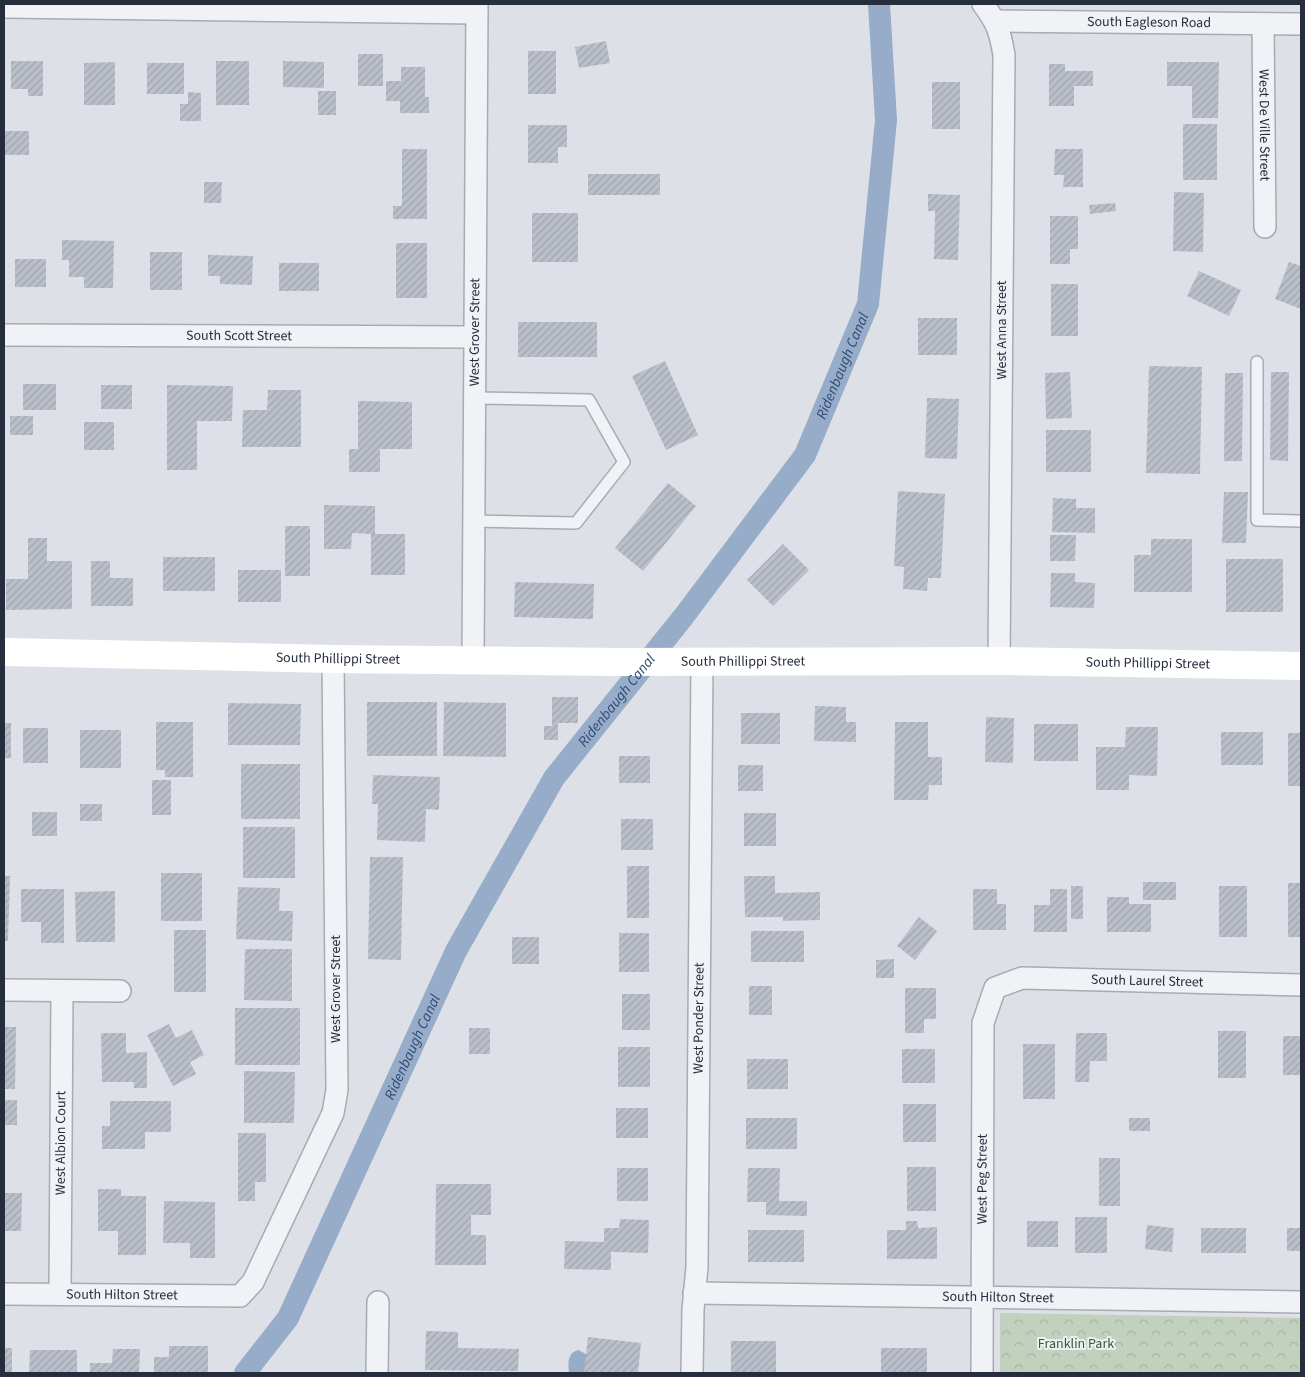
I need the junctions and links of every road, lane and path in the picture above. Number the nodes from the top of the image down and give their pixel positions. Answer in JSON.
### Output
{"nodes":[{"id":1,"x":983,"y":4,"type":"edge"},
{"id":2,"x":4,"y":6,"type":"edge"},
{"id":3,"x":477,"y":8,"type":"edge"},
{"id":4,"x":995,"y":21,"type":"junction"},
{"id":5,"x":1263,"y":24,"type":"junction"},
{"id":6,"x":1301,"y":24,"type":"edge"},
{"id":7,"x":1265,"y":227,"type":"dead end"},
{"id":8,"x":4,"y":335,"type":"edge"},
{"id":9,"x":475,"y":337,"type":"junction"},
{"id":10,"x":1257,"y":362,"type":"dead end"},
{"id":11,"x":475,"y":398,"type":"junction"},
{"id":12,"x":474,"y":521,"type":"junction"},
{"id":13,"x":1301,"y":521,"type":"edge"},
{"id":14,"x":4,"y":652,"type":"edge"},
{"id":15,"x":333,"y":659,"type":"junction"},
{"id":16,"x":473,"y":660,"type":"junction"},
{"id":17,"x":702,"y":662,"type":"junction"},
{"id":18,"x":999,"y":662,"type":"junction"},
{"id":19,"x":1301,"y":666,"type":"edge"},
{"id":20,"x":1301,"y":985,"type":"edge"},
{"id":21,"x":995,"y":988,"type":"joint"},
{"id":22,"x":4,"y":990,"type":"edge"},
{"id":23,"x":62,"y":991,"type":"junction"},
{"id":24,"x":120,"y":991,"type":"dead end"},
{"id":25,"x":694,"y":1293,"type":"junction"},
{"id":26,"x":4,"y":1294,"type":"edge"},
{"id":27,"x":60,"y":1294,"type":"junction"},
{"id":28,"x":240,"y":1296,"type":"joint"},
{"id":29,"x":983,"y":1297,"type":"junction"},
{"id":30,"x":378,"y":1302,"type":"dead end"},
{"id":31,"x":1301,"y":1302,"type":"edge"},
{"id":32,"x":377,"y":1373,"type":"edge"},
{"id":33,"x":692,"y":1373,"type":"edge"},
{"id":34,"x":982,"y":1373,"type":"edge"}],
"edges":[{"from":1,"to":4,"type":"street","name":"West Anna Street"},
{"from":2,"to":3,"type":"street"},
{"from":3,"to":9,"type":"street","name":"West Grover Street"},
{"from":4,"to":5,"type":"street","name":"South Eagleson Road"},
{"from":4,"to":18,"type":"street","name":"West Anna Street"},
{"from":5,"to":6,"type":"street","name":"South Eagleson Road"},
{"from":5,"to":7,"type":"street","name":"West De Ville Street"},
{"from":8,"to":9,"type":"street","name":"South Scott Street"},
{"from":9,"to":11,"type":"street","name":"West Grover Street"},
{"from":10,"to":13,"type":"lane"},
{"from":11,"to":12,"type":"street","name":"West Grover Street"},
{"from":11,"to":12,"type":"lane"},
{"from":12,"to":16,"type":"street","name":"West Grover Street"},
{"from":14,"to":15,"type":"street","name":"South Phillippi Street"},
{"from":15,"to":16,"type":"street","name":"South Phillippi Street"},
{"from":15,"to":28,"type":"street","name":"West Grover Street"},
{"from":16,"to":17,"type":"street","name":"South Phillippi Street"},
{"from":17,"to":18,"type":"street","name":"South Phillippi Street"},
{"from":17,"to":25,"type":"street","name":"West Ponder Street"},
{"from":18,"to":19,"type":"street","name":"South Phillippi Street"},
{"from":20,"to":21,"type":"street","name":"South Laurel Street"},
{"from":21,"to":29,"type":"street","name":"West Peg Street"},
{"from":22,"to":23,"type":"street"},
{"from":23,"to":24,"type":"street"},
{"from":23,"to":27,"type":"street","name":"West Albion Court"},
{"from":25,"to":29,"type":"street","name":"South Hilton Street"},
{"from":25,"to":33,"type":"street","name":"West Ponder Street"},
{"from":26,"to":27,"type":"street","name":"South Hilton Street"},
{"from":27,"to":28,"type":"street","name":"South Hilton Street"},
{"from":29,"to":31,"type":"street","name":"South Hilton Street"},
{"from":29,"to":34,"type":"street","name":"West Peg Street"},
{"from":30,"to":32,"type":"street"}]}
